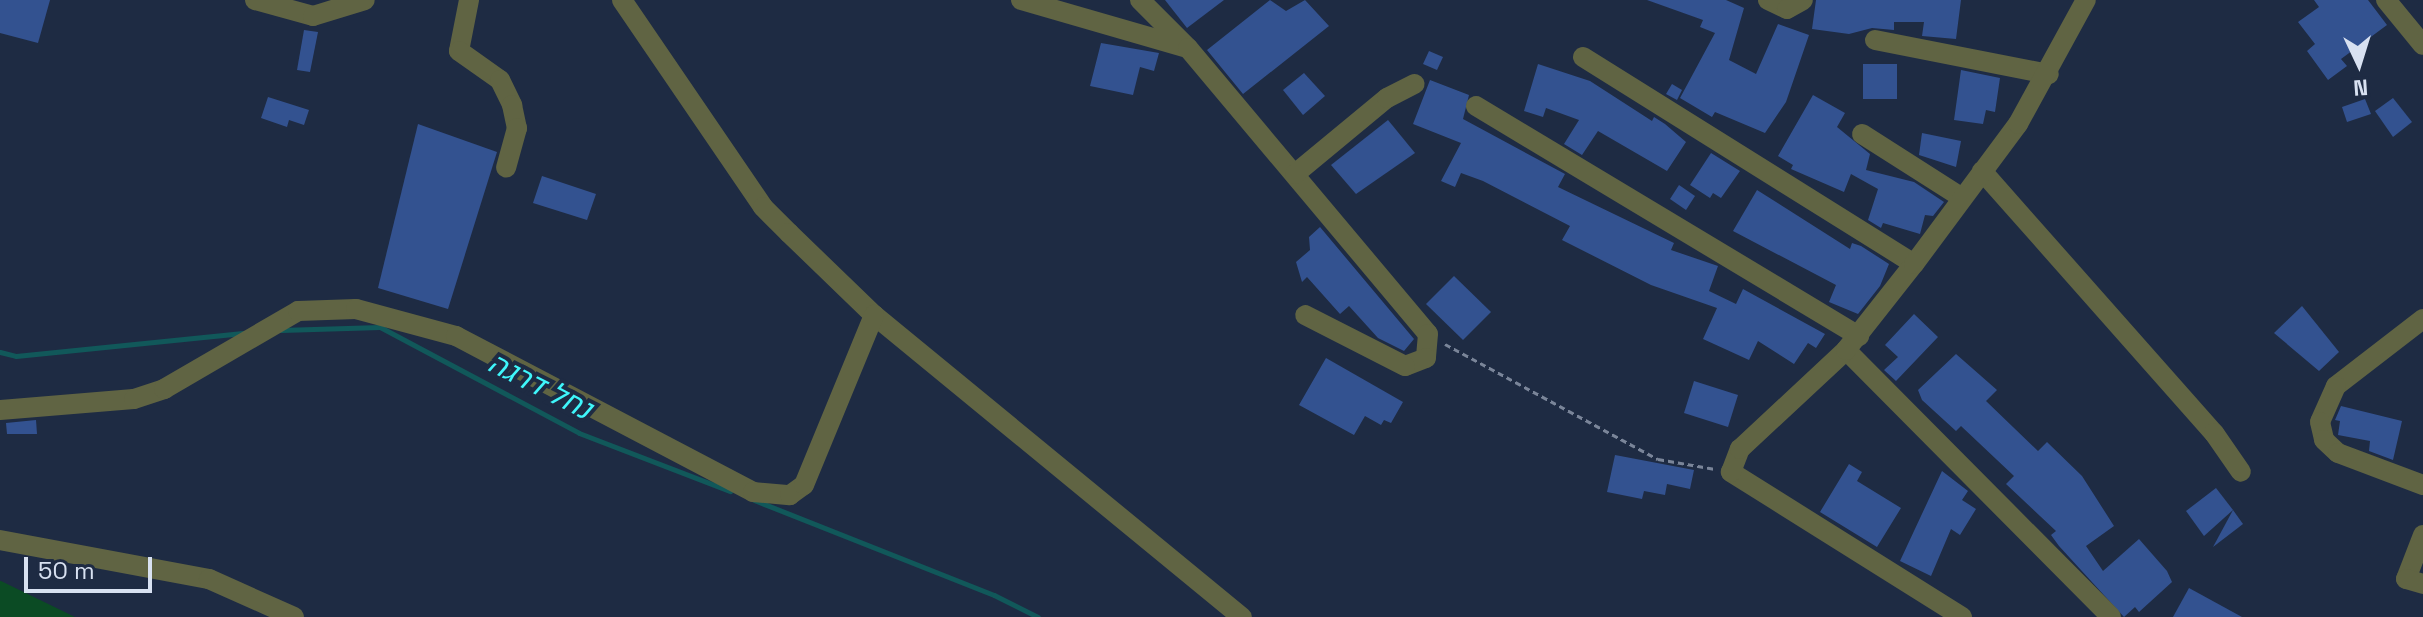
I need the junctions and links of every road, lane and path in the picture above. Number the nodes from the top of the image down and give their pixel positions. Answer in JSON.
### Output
{"nodes":[{"id":1,"x":255,"y":0,"type":"edge"},
{"id":2,"x":365,"y":0,"type":"edge"},
{"id":3,"x":469,"y":0,"type":"edge"},
{"id":4,"x":622,"y":0,"type":"edge"},
{"id":5,"x":1021,"y":0,"type":"edge"},
{"id":6,"x":1140,"y":0,"type":"edge"},
{"id":7,"x":1768,"y":0,"type":"edge"},
{"id":8,"x":1803,"y":0,"type":"edge"},
{"id":9,"x":2086,"y":0,"type":"edge"},
{"id":10,"x":2386,"y":0,"type":"edge"},
{"id":11,"x":1875,"y":40,"type":"dead end"},
{"id":12,"x":2423,"y":45,"type":"edge"},
{"id":13,"x":1188,"y":48,"type":"junction"},
{"id":14,"x":1583,"y":57,"type":"dead end"},
{"id":15,"x":2049,"y":74,"type":"junction"},
{"id":16,"x":1415,"y":84,"type":"dead end"},
{"id":17,"x":1476,"y":106,"type":"dead end"},
{"id":18,"x":1862,"y":134,"type":"dead end"},
{"id":19,"x":506,"y":168,"type":"dead end"},
{"id":20,"x":1982,"y":171,"type":"junction"},
{"id":21,"x":1295,"y":174,"type":"junction"},
{"id":22,"x":1961,"y":197,"type":"junction"},
{"id":23,"x":1914,"y":264,"type":"junction"},
{"id":24,"x":874,"y":315,"type":"junction"},
{"id":25,"x":1305,"y":315,"type":"dead end"},
{"id":26,"x":2423,"y":319,"type":"edge"},
{"id":27,"x":1428,"y":334,"type":"junction"},
{"id":28,"x":1852,"y":343,"type":"junction"},
{"id":29,"x":0,"y":410,"type":"edge"},
{"id":30,"x":1731,"y":472,"type":"junction"},
{"id":31,"x":2241,"y":472,"type":"dead end"},
{"id":32,"x":2423,"y":485,"type":"edge"},
{"id":33,"x":2423,"y":535,"type":"edge"},
{"id":34,"x":0,"y":540,"type":"edge"},
{"id":35,"x":2423,"y":584,"type":"edge"},
{"id":36,"x":294,"y":617,"type":"edge"},
{"id":37,"x":1242,"y":617,"type":"edge"},
{"id":38,"x":1962,"y":617,"type":"edge"},
{"id":39,"x":2111,"y":617,"type":"edge"}],
"edges":[{"from":1,"to":2,"type":"street"},
{"from":3,"to":19,"type":"street"},
{"from":4,"to":24,"type":"street"},
{"from":5,"to":13,"type":"street"},
{"from":6,"to":13,"type":"street"},
{"from":7,"to":8,"type":"street"},
{"from":9,"to":15,"type":"street"},
{"from":10,"to":12,"type":"street"},
{"from":11,"to":15,"type":"street"},
{"from":13,"to":21,"type":"street"},
{"from":14,"to":23,"type":"street"},
{"from":15,"to":20,"type":"street"},
{"from":16,"to":21,"type":"street"},
{"from":17,"to":28,"type":"street"},
{"from":18,"to":22,"type":"street"},
{"from":20,"to":22,"type":"street"},
{"from":20,"to":31,"type":"street"},
{"from":21,"to":27,"type":"street"},
{"from":22,"to":23,"type":"street"},
{"from":23,"to":28,"type":"street"},
{"from":24,"to":29,"type":"street"},
{"from":24,"to":37,"type":"street"},
{"from":25,"to":27,"type":"street"},
{"from":26,"to":32,"type":"street"},
{"from":27,"to":30,"type":"path"},
{"from":28,"to":30,"type":"street"},
{"from":28,"to":39,"type":"street"},
{"from":30,"to":38,"type":"street"},
{"from":33,"to":35,"type":"street"},
{"from":34,"to":36,"type":"street"}]}
